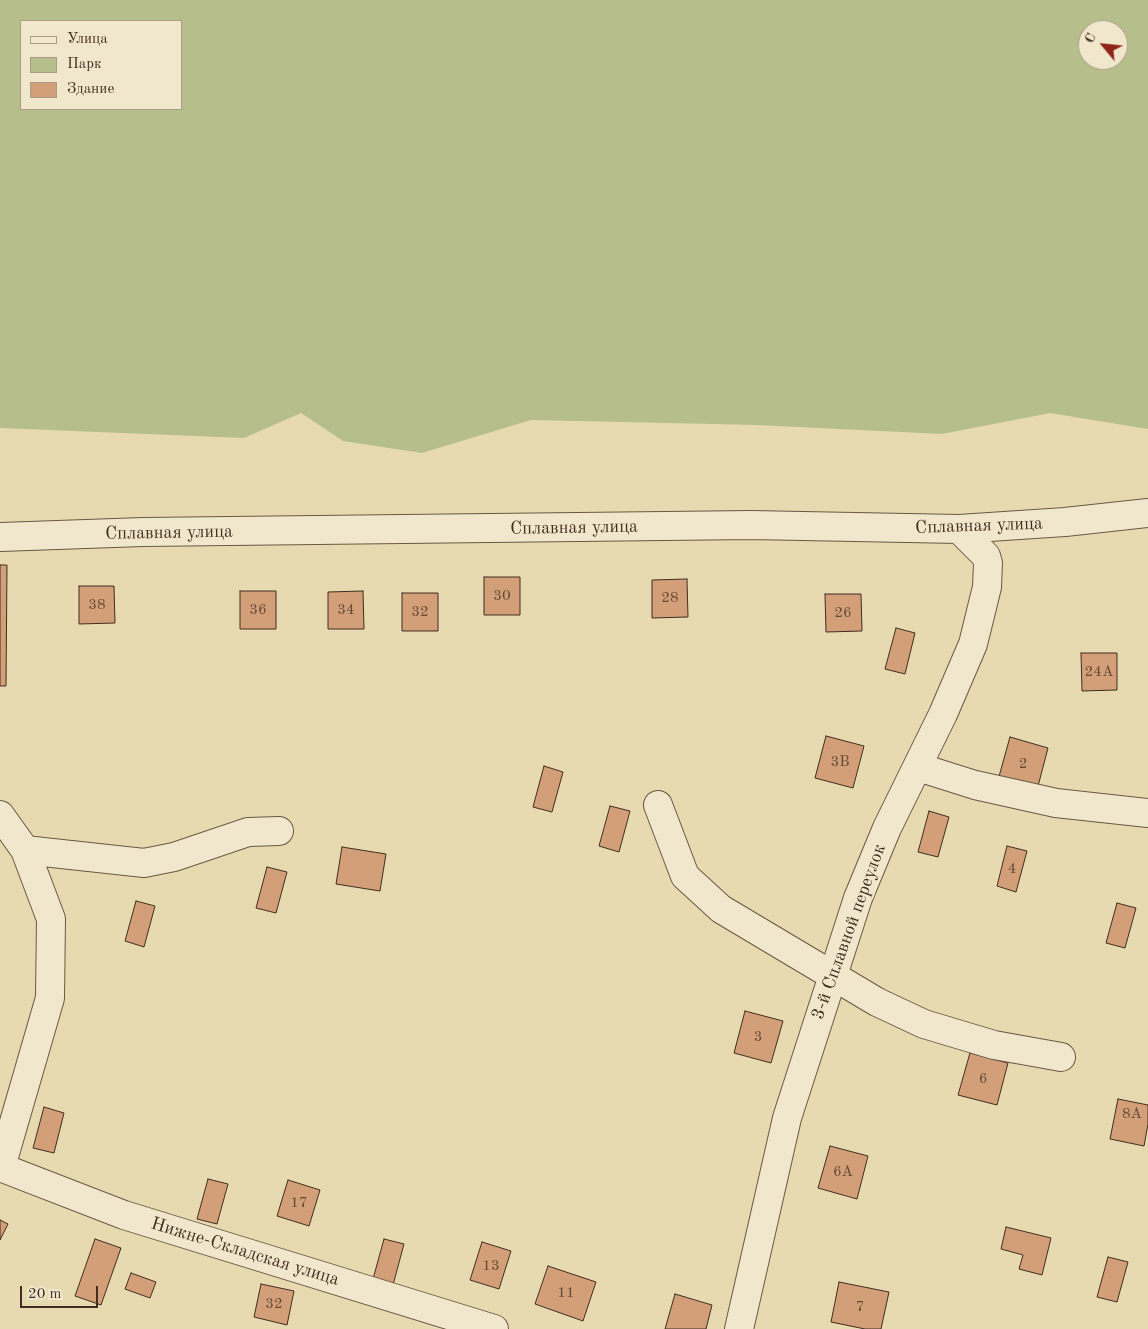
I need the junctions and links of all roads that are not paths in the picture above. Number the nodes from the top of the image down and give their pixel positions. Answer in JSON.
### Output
{"nodes":[{"id":1,"x":1148,"y":514,"type":"edge"},
{"id":2,"x":959,"y":529,"type":"junction"},
{"id":3,"x":0,"y":537,"type":"edge"},
{"id":4,"x":918,"y":767,"type":"junction"},
{"id":5,"x":658,"y":806,"type":"dead end"},
{"id":6,"x":1148,"y":813,"type":"edge"},
{"id":7,"x":0,"y":815,"type":"edge"},
{"id":8,"x":279,"y":831,"type":"dead end"},
{"id":9,"x":25,"y":850,"type":"junction"},
{"id":10,"x":831,"y":974,"type":"junction"},
{"id":11,"x":1061,"y":1057,"type":"dead end"},
{"id":12,"x":0,"y":1167,"type":"edge"},
{"id":13,"x":494,"y":1329,"type":"edge"},
{"id":14,"x":739,"y":1329,"type":"edge"}],
"edges":[{"from":1,"to":2,"type":"street","name":"Сплавная улица"},
{"from":2,"to":3,"type":"street","name":"Сплавная улица"},
{"from":2,"to":4,"type":"street","name":"3-й Сплавной переулок"},
{"from":4,"to":6,"type":"street"},
{"from":4,"to":10,"type":"street","name":"3-й Сплавной переулок"},
{"from":5,"to":10,"type":"street"},
{"from":7,"to":9,"type":"street"},
{"from":8,"to":9,"type":"street"},
{"from":9,"to":12,"type":"street"},
{"from":10,"to":11,"type":"street"},
{"from":10,"to":14,"type":"street","name":"3-й Сплавной переулок"},
{"from":12,"to":13,"type":"street","name":"Нижне-Складская улица"}]}
